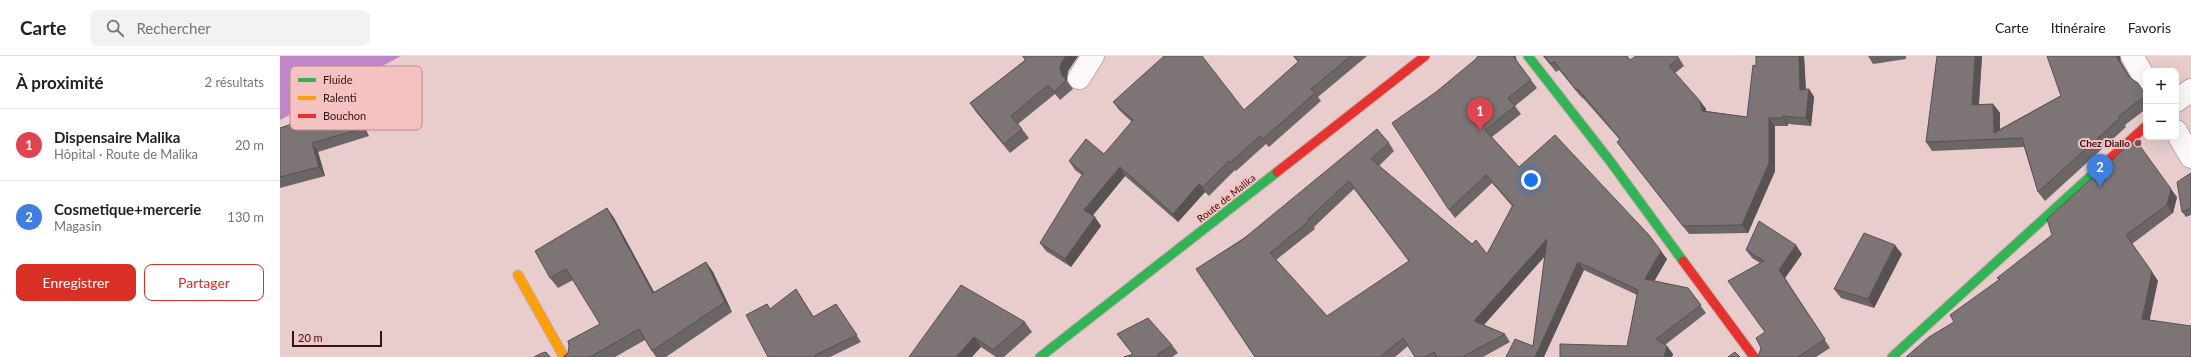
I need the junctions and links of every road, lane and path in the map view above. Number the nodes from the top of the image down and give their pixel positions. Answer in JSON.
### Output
{"nodes":[{"id":1,"x":1092,"y":56,"type":"edge"},
{"id":2,"x":1425,"y":56,"type":"edge"},
{"id":3,"x":1528,"y":56,"type":"edge"},
{"id":4,"x":2132,"y":56,"type":"edge"},
{"id":5,"x":2143,"y":75,"type":"edge"},
{"id":6,"x":1079,"y":78,"type":"dead end"},
{"id":7,"x":2191,"y":90,"type":"edge"},
{"id":8,"x":2179,"y":99,"type":"edge"},
{"id":9,"x":2143,"y":129,"type":"edge"},
{"id":10,"x":2179,"y":136,"type":"edge"},
{"id":11,"x":2191,"y":157,"type":"edge"},
{"id":12,"x":518,"y":276,"type":"dead end"},
{"id":13,"x":564,"y":357,"type":"edge"},
{"id":14,"x":1040,"y":357,"type":"edge"},
{"id":15,"x":1754,"y":357,"type":"edge"},
{"id":16,"x":1892,"y":357,"type":"edge"}],
"edges":[{"from":1,"to":6,"type":"street"},
{"from":2,"to":14,"type":"street","name":"Route de Malika"},
{"from":3,"to":15,"type":"street"},
{"from":4,"to":5,"type":"street"},
{"from":7,"to":8,"type":"street"},
{"from":9,"to":16,"type":"street"},
{"from":10,"to":11,"type":"street"},
{"from":12,"to":13,"type":"street"}]}
